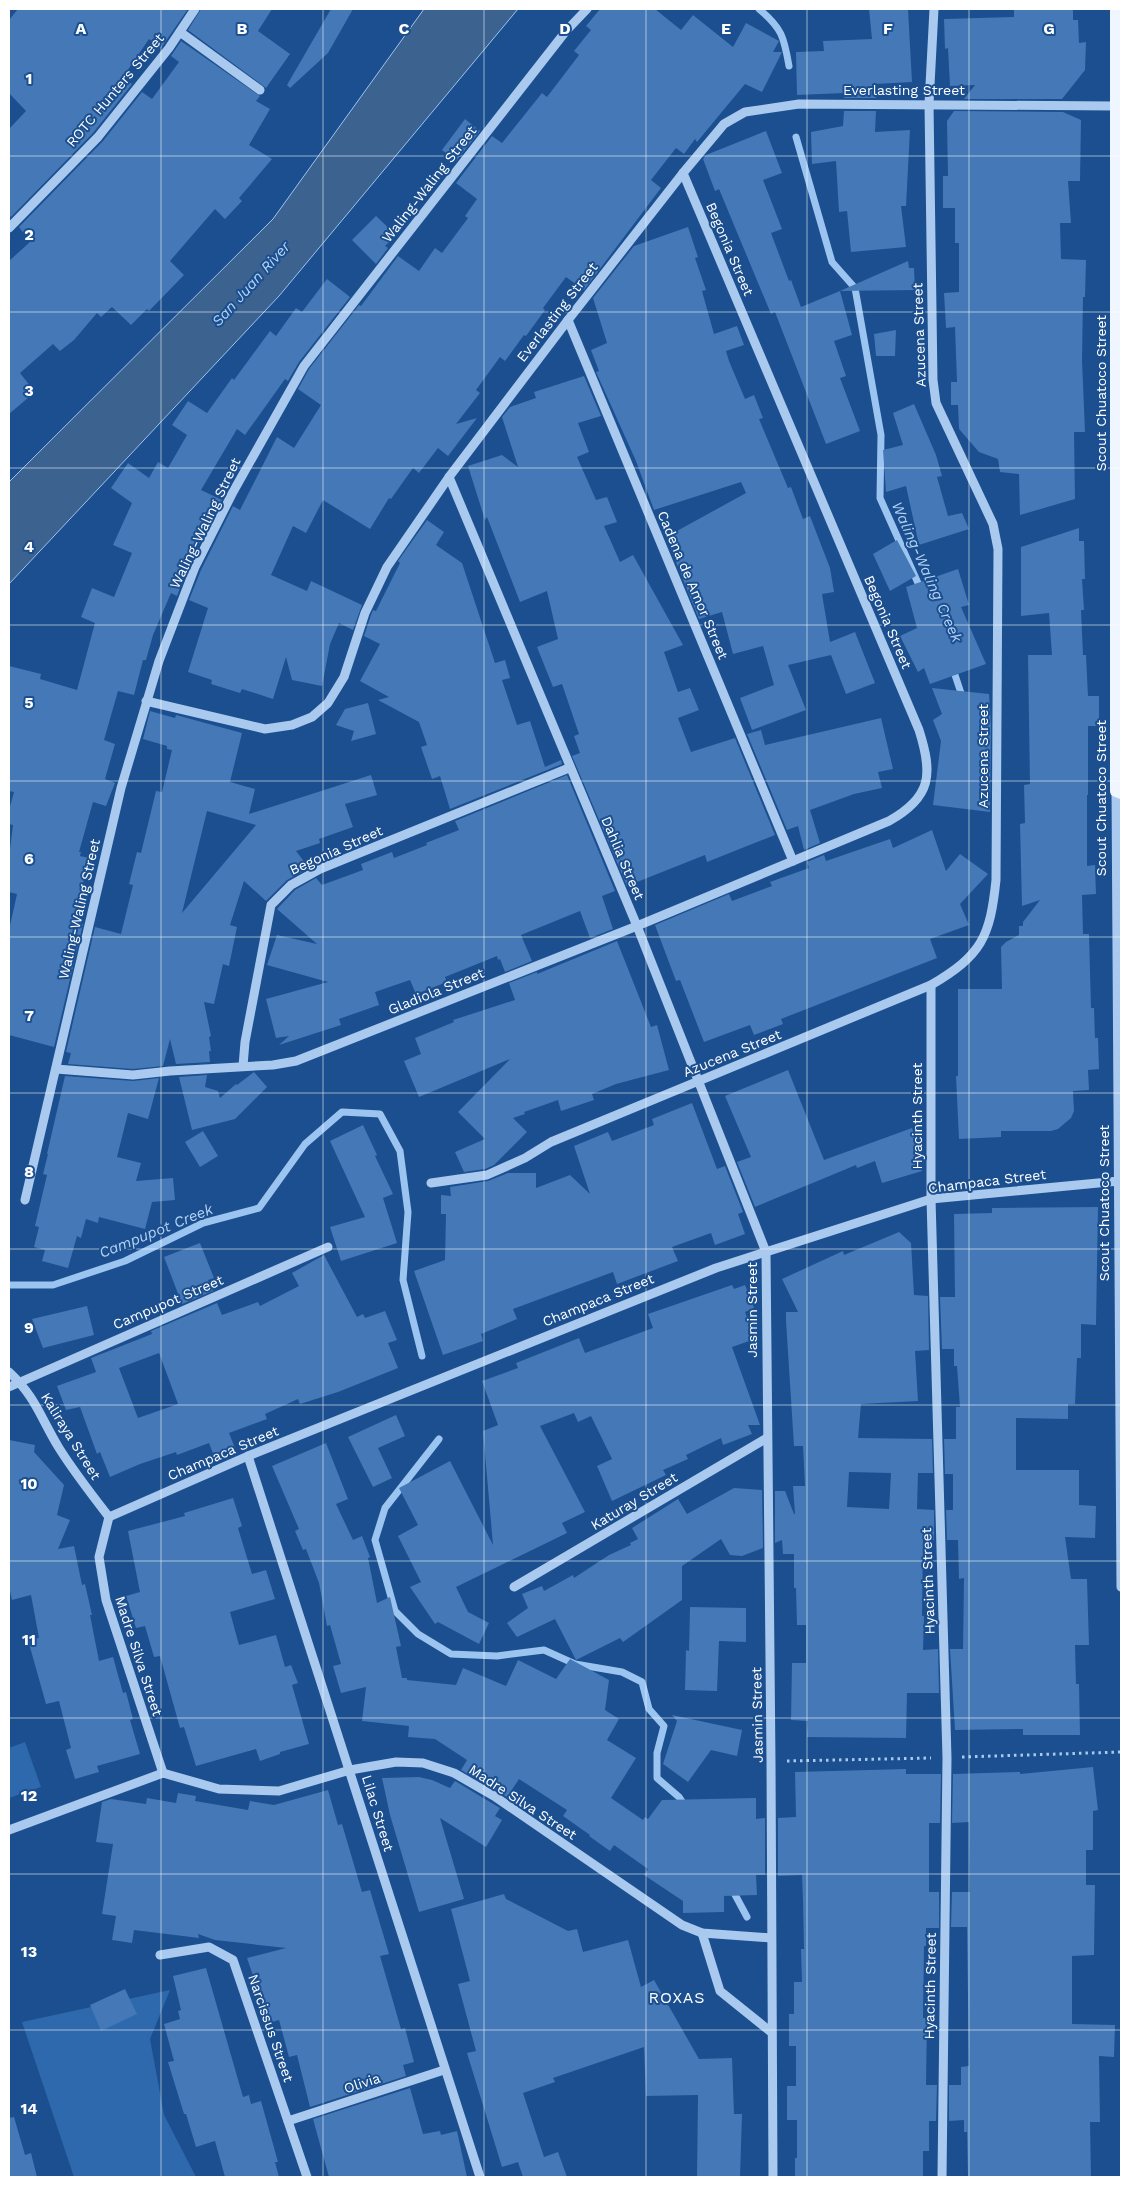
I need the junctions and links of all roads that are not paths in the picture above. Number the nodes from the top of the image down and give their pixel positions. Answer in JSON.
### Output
{"nodes":[{"id":1,"x":195,"y":9,"type":"edge"},
{"id":2,"x":587,"y":9,"type":"edge"},
{"id":3,"x":934,"y":9,"type":"edge"},
{"id":4,"x":1116,"y":9,"type":"edge"},
{"id":5,"x":180,"y":32,"type":"junction"},
{"id":6,"x":260,"y":90,"type":"dead end"},
{"id":7,"x":929,"y":104,"type":"junction"},
{"id":8,"x":1116,"y":106,"type":"junction"},
{"id":9,"x":683,"y":172,"type":"junction"},
{"id":10,"x":1119,"y":187,"type":"edge"},
{"id":11,"x":9,"y":228,"type":"edge"},
{"id":12,"x":568,"y":320,"type":"junction"},
{"id":13,"x":449,"y":477,"type":"junction"},
{"id":14,"x":146,"y":701,"type":"junction"},
{"id":15,"x":1119,"y":766,"type":"edge"},
{"id":16,"x":570,"y":768,"type":"junction"},
{"id":17,"x":1119,"y":792,"type":"edge"},
{"id":18,"x":794,"y":861,"type":"junction"},
{"id":19,"x":637,"y":926,"type":"junction"},
{"id":20,"x":931,"y":985,"type":"junction"},
{"id":21,"x":243,"y":1066,"type":"junction"},
{"id":22,"x":56,"y":1069,"type":"junction"},
{"id":23,"x":699,"y":1081,"type":"junction"},
{"id":24,"x":1119,"y":1181,"type":"junction"},
{"id":25,"x":431,"y":1183,"type":"dead end"},
{"id":26,"x":931,"y":1199,"type":"junction"},
{"id":27,"x":25,"y":1200,"type":"dead end"},
{"id":28,"x":328,"y":1247,"type":"dead end"},
{"id":29,"x":766,"y":1252,"type":"junction"},
{"id":30,"x":9,"y":1372,"type":"edge"},
{"id":31,"x":19,"y":1381,"type":"junction"},
{"id":32,"x":9,"y":1387,"type":"edge"},
{"id":33,"x":767,"y":1438,"type":"junction"},
{"id":34,"x":248,"y":1456,"type":"junction"},
{"id":35,"x":108,"y":1517,"type":"junction"},
{"id":36,"x":1121,"y":1571,"type":"edge"},
{"id":37,"x":514,"y":1587,"type":"dead end"},
{"id":38,"x":1121,"y":1587,"type":"edge"},
{"id":39,"x":350,"y":1770,"type":"junction"},
{"id":40,"x":163,"y":1773,"type":"junction"},
{"id":41,"x":9,"y":1830,"type":"edge"},
{"id":42,"x":702,"y":1933,"type":"junction"},
{"id":43,"x":771,"y":1938,"type":"junction"},
{"id":44,"x":160,"y":1955,"type":"dead end"},
{"id":45,"x":772,"y":2032,"type":"junction"},
{"id":46,"x":444,"y":2070,"type":"junction"},
{"id":47,"x":288,"y":2121,"type":"junction"},
{"id":48,"x":307,"y":2177,"type":"edge"},
{"id":49,"x":480,"y":2177,"type":"edge"},
{"id":50,"x":772,"y":2177,"type":"edge"},
{"id":51,"x":942,"y":2177,"type":"edge"}],
"edges":[{"from":1,"to":5,"type":"street","name":"ROTC Hunters Street"},
{"from":2,"to":14,"type":"street","name":"Waling-Waling Street"},
{"from":3,"to":7,"type":"street"},
{"from":4,"to":8,"type":"main road","name":"Scout Chuatoco Street"},
{"from":5,"to":6,"type":"street"},
{"from":5,"to":11,"type":"street","name":"ROTC Hunters Street"},
{"from":7,"to":8,"type":"street","name":"Everlasting Street"},
{"from":7,"to":9,"type":"street","name":"Everlasting Street"},
{"from":7,"to":20,"type":"street","name":"Azucena Street"},
{"from":8,"to":10,"type":"main road","name":"Scout Chuatoco Street"},
{"from":9,"to":12,"type":"street","name":"Everlasting Street"},
{"from":9,"to":18,"type":"street","name":"Begonia Street"},
{"from":10,"to":15,"type":"main road","name":"Scout Chuatoco Street"},
{"from":12,"to":13,"type":"street","name":"Everlasting Street"},
{"from":12,"to":18,"type":"street","name":"Cadena de Amor Street"},
{"from":13,"to":14,"type":"street","name":"Everlasting Street"},
{"from":13,"to":16,"type":"street","name":"Dahlia Street"},
{"from":14,"to":22,"type":"street","name":"Waling-Waling Street"},
{"from":15,"to":17,"type":"main road","name":"Scout Chuatoco Street"},
{"from":16,"to":19,"type":"street","name":"Dahlia Street"},
{"from":16,"to":21,"type":"street","name":"Begonia Street"},
{"from":17,"to":24,"type":"street","name":"Scout Chuatoco Street"},
{"from":18,"to":19,"type":"street","name":"Begonia Street"},
{"from":19,"to":21,"type":"street","name":"Gladiola Street"},
{"from":19,"to":23,"type":"street","name":"Dahlia Street"},
{"from":20,"to":23,"type":"street","name":"Azucena Street"},
{"from":20,"to":26,"type":"street","name":"Hyacinth Street"},
{"from":21,"to":22,"type":"street","name":"Gladiola Street"},
{"from":22,"to":27,"type":"street","name":"Waling-Waling Street"},
{"from":23,"to":25,"type":"street","name":"Azucena Street"},
{"from":23,"to":29,"type":"street","name":"Dahlia Street"},
{"from":24,"to":26,"type":"street","name":"Champaca Street"},
{"from":24,"to":36,"type":"street","name":"Scout Chuatoco Street"},
{"from":26,"to":29,"type":"street","name":"Champaca Street"},
{"from":26,"to":51,"type":"street","name":"Hyacinth Street"},
{"from":28,"to":31,"type":"street","name":"Campupot Street"},
{"from":29,"to":33,"type":"street","name":"Jasmin Street"},
{"from":29,"to":34,"type":"street","name":"Champaca Street"},
{"from":30,"to":31,"type":"street","name":"Kaliraya Street"},
{"from":31,"to":32,"type":"street","name":"Campupot Street"},
{"from":31,"to":35,"type":"street","name":"Kaliraya Street"},
{"from":33,"to":37,"type":"street","name":"Katuray Street"},
{"from":33,"to":43,"type":"street","name":"Jasmin Street"},
{"from":34,"to":35,"type":"street","name":"Champaca Street"},
{"from":34,"to":39,"type":"street","name":"Lilac Street"},
{"from":35,"to":40,"type":"street","name":"Madre Silva Street"},
{"from":36,"to":38,"type":"street","name":"Scout Chuatoco Street"},
{"from":39,"to":40,"type":"street","name":"Madre Silva Street"},
{"from":39,"to":42,"type":"street","name":"Madre Silva Street"},
{"from":39,"to":46,"type":"street","name":"Lilac Street"},
{"from":40,"to":41,"type":"street"},
{"from":42,"to":43,"type":"street","name":"Madre Silva Street"},
{"from":42,"to":45,"type":"street"},
{"from":43,"to":45,"type":"street","name":"Jasmin Street"},
{"from":44,"to":47,"type":"street","name":"Narcissus Street"},
{"from":45,"to":50,"type":"street","name":"Jasmin Street"},
{"from":46,"to":47,"type":"street","name":"Olivia"},
{"from":46,"to":49,"type":"street","name":"Lilac Street"},
{"from":47,"to":48,"type":"street","name":"Narcissus Street"}]}
